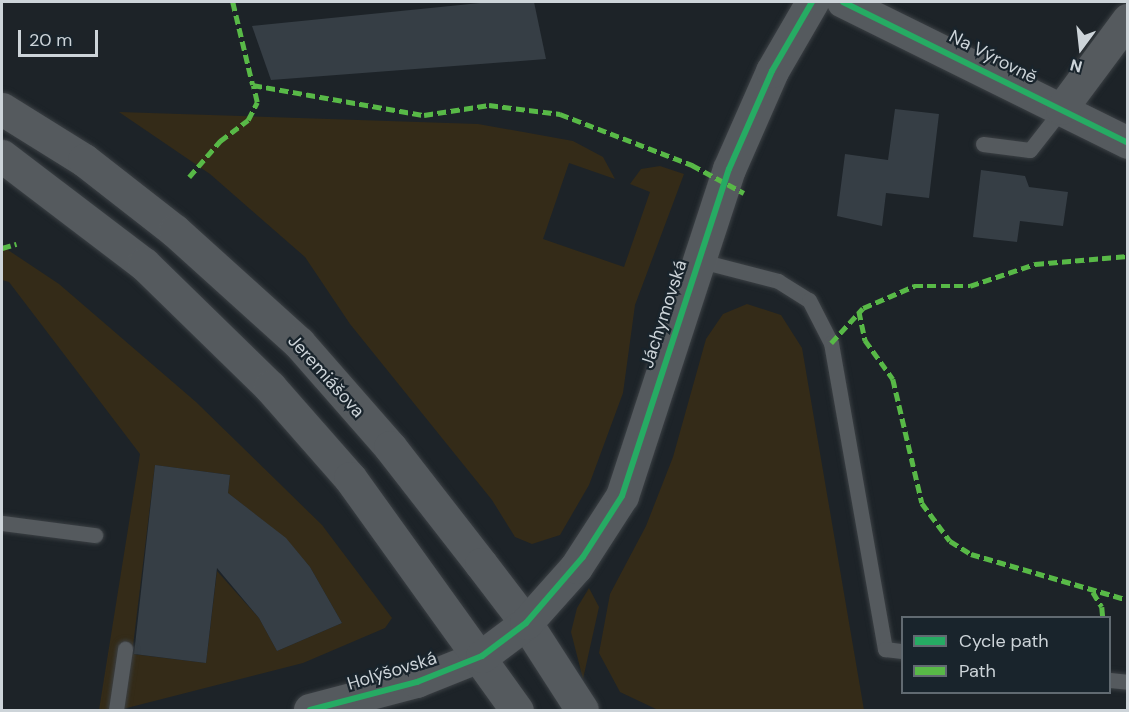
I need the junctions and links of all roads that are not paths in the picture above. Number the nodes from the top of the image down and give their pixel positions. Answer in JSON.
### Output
{"nodes":[{"id":1,"x":812,"y":2,"type":"edge"},
{"id":2,"x":843,"y":2,"type":"edge"},
{"id":3,"x":1128,"y":20,"type":"edge"},
{"id":4,"x":2,"y":109,"type":"edge"},
{"id":5,"x":1062,"y":109,"type":"junction"},
{"id":6,"x":1128,"y":143,"type":"edge"},
{"id":7,"x":983,"y":144,"type":"dead end"},
{"id":8,"x":2,"y":156,"type":"edge"},
{"id":9,"x":697,"y":260,"type":"junction"},
{"id":10,"x":2,"y":523,"type":"edge"},
{"id":11,"x":95,"y":535,"type":"dead end"},
{"id":12,"x":526,"y":623,"type":"junction"},
{"id":13,"x":124,"y":649,"type":"dead end"},
{"id":14,"x":901,"y":651,"type":"edge"},
{"id":15,"x":482,"y":656,"type":"junction"},
{"id":16,"x":1111,"y":680,"type":"edge"},
{"id":17,"x":1128,"y":682,"type":"edge"},
{"id":18,"x":116,"y":711,"type":"edge"},
{"id":19,"x":310,"y":711,"type":"edge"},
{"id":20,"x":517,"y":711,"type":"edge"},
{"id":21,"x":582,"y":711,"type":"edge"}],
"edges":[{"from":1,"to":9,"type":"main road","name":"Jáchymovská"},
{"from":2,"to":5,"type":"street","name":"Na Výrovně"},
{"from":3,"to":5,"type":"street"},
{"from":4,"to":12,"type":"main road","name":"Jeremiášova"},
{"from":5,"to":6,"type":"street","name":"Na Výrovně"},
{"from":5,"to":7,"type":"lane"},
{"from":8,"to":15,"type":"main road"},
{"from":9,"to":12,"type":"main road","name":"Jáchymovská"},
{"from":9,"to":14,"type":"lane"},
{"from":10,"to":11,"type":"lane"},
{"from":12,"to":15,"type":"main road","name":"Jáchymovská"},
{"from":12,"to":21,"type":"main road","name":"Jeremiášova"},
{"from":13,"to":18,"type":"lane"},
{"from":15,"to":19,"type":"street","name":"Holýšovská"},
{"from":15,"to":20,"type":"main road"},
{"from":16,"to":17,"type":"lane"}]}
